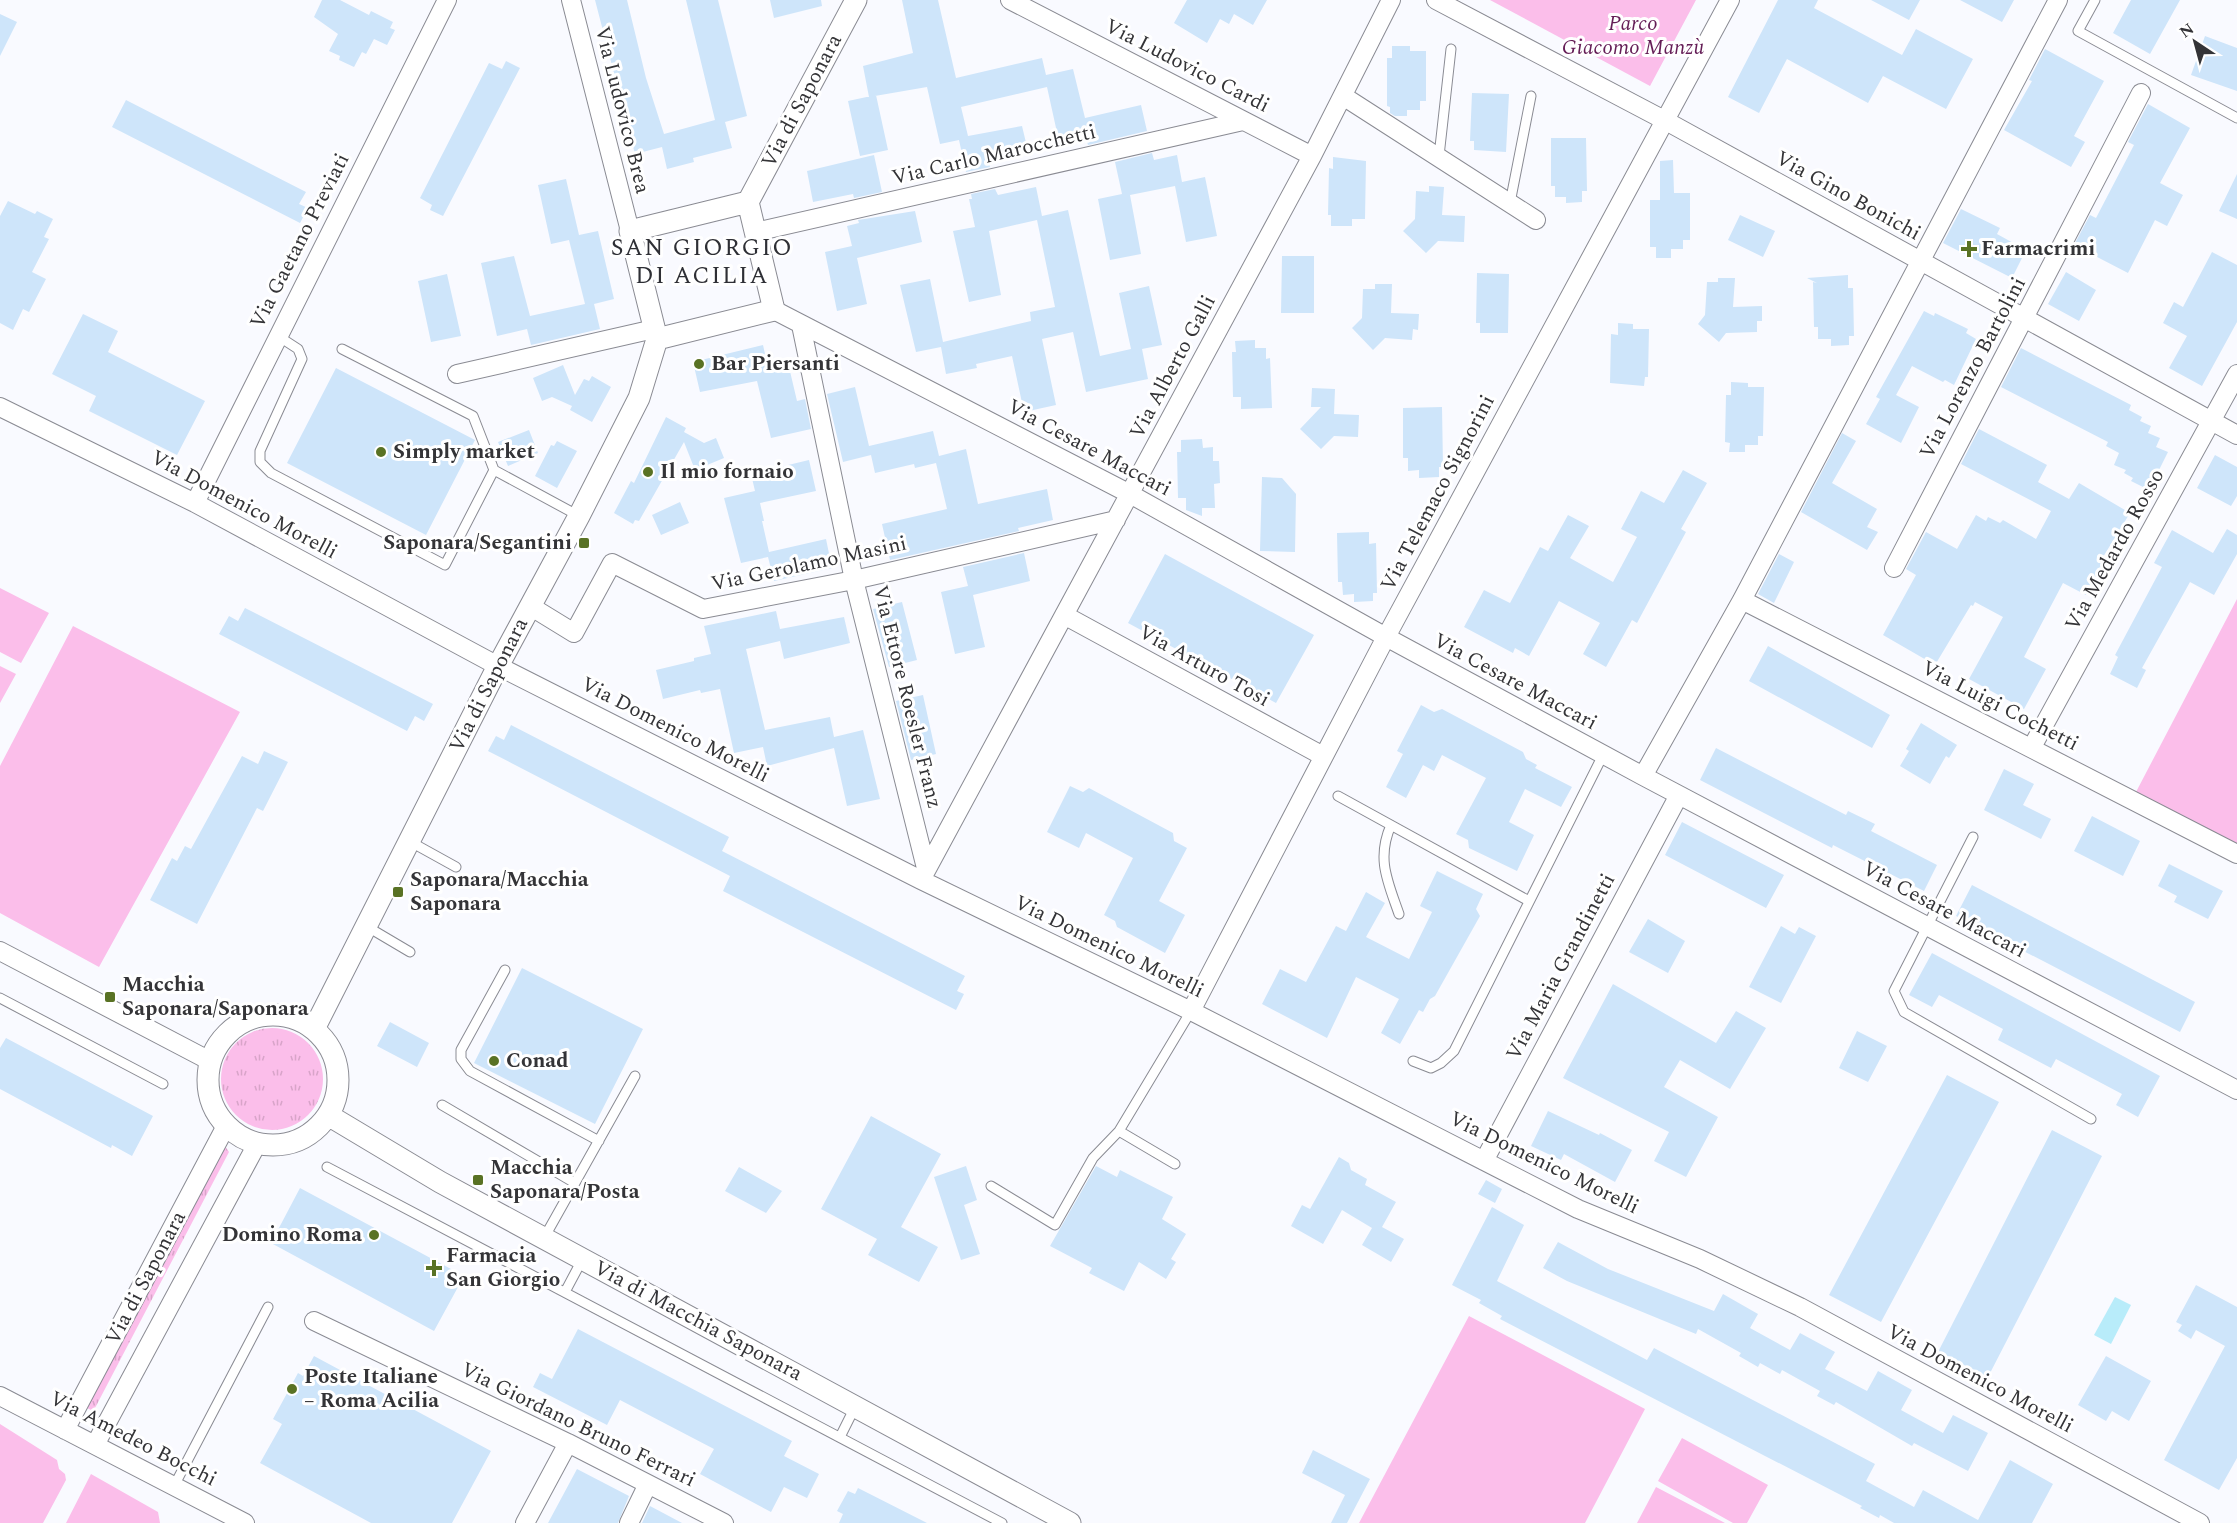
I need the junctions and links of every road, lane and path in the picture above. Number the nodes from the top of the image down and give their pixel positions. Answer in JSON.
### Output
{"nodes":[{"id":1,"x":447,"y":0,"type":"edge"},
{"id":2,"x":572,"y":0,"type":"edge"},
{"id":3,"x":856,"y":0,"type":"edge"},
{"id":4,"x":1010,"y":0,"type":"edge"},
{"id":5,"x":1391,"y":0,"type":"edge"},
{"id":6,"x":1436,"y":0,"type":"edge"},
{"id":7,"x":1730,"y":0,"type":"edge"},
{"id":8,"x":2058,"y":0,"type":"edge"},
{"id":9,"x":2095,"y":0,"type":"edge"},
{"id":10,"x":1451,"y":50,"type":"dead end"},
{"id":11,"x":2141,"y":93,"type":"dead end"},
{"id":12,"x":1343,"y":96,"type":"junction"},
{"id":13,"x":1530,"y":96,"type":"dead end"},
{"id":14,"x":2237,"y":117,"type":"edge"},
{"id":15,"x":1243,"y":121,"type":"junction"},
{"id":16,"x":1666,"y":121,"type":"junction"},
{"id":17,"x":1312,"y":156,"type":"junction"},
{"id":18,"x":1438,"y":156,"type":"junction"},
{"id":19,"x":748,"y":202,"type":"junction"},
{"id":20,"x":1510,"y":203,"type":"junction"},
{"id":21,"x":1536,"y":220,"type":"dead end"},
{"id":22,"x":630,"y":231,"type":"junction"},
{"id":23,"x":755,"y":232,"type":"junction"},
{"id":24,"x":1921,"y":262,"type":"junction"},
{"id":25,"x":774,"y":310,"type":"junction"},
{"id":26,"x":2024,"y":320,"type":"junction"},
{"id":27,"x":801,"y":325,"type":"junction"},
{"id":28,"x":655,"y":334,"type":"junction"},
{"id":29,"x":278,"y":336,"type":"junction"},
{"id":30,"x":342,"y":349,"type":"dead end"},
{"id":31,"x":458,"y":374,"type":"dead end"},
{"id":32,"x":2237,"y":374,"type":"edge"},
{"id":33,"x":0,"y":407,"type":"edge"},
{"id":34,"x":2211,"y":421,"type":"junction"},
{"id":35,"x":2237,"y":435,"type":"edge"},
{"id":36,"x":494,"y":470,"type":"junction"},
{"id":37,"x":1131,"y":494,"type":"junction"},
{"id":38,"x":195,"y":502,"type":"junction"},
{"id":39,"x":579,"y":516,"type":"junction"},
{"id":40,"x":1116,"y":520,"type":"junction"},
{"id":41,"x":1894,"y":568,"type":"dead end"},
{"id":42,"x":854,"y":580,"type":"junction"},
{"id":43,"x":1742,"y":600,"type":"junction"},
{"id":44,"x":530,"y":606,"type":"junction"},
{"id":45,"x":1064,"y":615,"type":"junction"},
{"id":46,"x":1386,"y":637,"type":"junction"},
{"id":47,"x":498,"y":666,"type":"junction"},
{"id":48,"x":2032,"y":747,"type":"junction"},
{"id":49,"x":1603,"y":754,"type":"junction"},
{"id":50,"x":1323,"y":756,"type":"junction"},
{"id":51,"x":1643,"y":776,"type":"junction"},
{"id":52,"x":1679,"y":795,"type":"junction"},
{"id":53,"x":1338,"y":796,"type":"dead end"},
{"id":54,"x":1391,"y":825,"type":"junction"},
{"id":55,"x":1973,"y":837,"type":"dead end"},
{"id":56,"x":409,"y":841,"type":"junction"},
{"id":57,"x":2237,"y":854,"type":"edge"},
{"id":58,"x":456,"y":867,"type":"dead end"},
{"id":59,"x":924,"y":874,"type":"junction"},
{"id":60,"x":1529,"y":902,"type":"junction"},
{"id":61,"x":1399,"y":914,"type":"dead end"},
{"id":62,"x":366,"y":926,"type":"junction"},
{"id":63,"x":1927,"y":926,"type":"junction"},
{"id":64,"x":410,"y":952,"type":"dead end"},
{"id":65,"x":1,"y":955,"type":"edge"},
{"id":66,"x":506,"y":970,"type":"dead end"},
{"id":67,"x":0,"y":998,"type":"edge"},
{"id":68,"x":1191,"y":1011,"type":"junction"},
{"id":69,"x":314,"y":1029,"type":"junction"},
{"id":70,"x":210,"y":1061,"type":"junction"},
{"id":71,"x":1413,"y":1061,"type":"dead end"},
{"id":72,"x":634,"y":1076,"type":"dead end"},
{"id":73,"x":163,"y":1084,"type":"dead end"},
{"id":74,"x":2237,"y":1090,"type":"edge"},
{"id":75,"x":442,"y":1105,"type":"dead end"},
{"id":76,"x":328,"y":1115,"type":"junction"},
{"id":77,"x":2091,"y":1119,"type":"dead end"},
{"id":78,"x":226,"y":1126,"type":"junction"},
{"id":79,"x":1119,"y":1131,"type":"junction"},
{"id":80,"x":599,"y":1141,"type":"junction"},
{"id":81,"x":257,"y":1144,"type":"junction"},
{"id":82,"x":1484,"y":1161,"type":"junction"},
{"id":83,"x":1175,"y":1164,"type":"dead end"},
{"id":84,"x":327,"y":1167,"type":"dead end"},
{"id":85,"x":575,"y":1183,"type":"junction"},
{"id":86,"x":991,"y":1186,"type":"dead end"},
{"id":87,"x":544,"y":1238,"type":"junction"},
{"id":88,"x":582,"y":1259,"type":"junction"},
{"id":89,"x":565,"y":1292,"type":"junction"},
{"id":90,"x":268,"y":1307,"type":"dead end"},
{"id":91,"x":314,"y":1321,"type":"dead end"},
{"id":92,"x":0,"y":1396,"type":"edge"},
{"id":93,"x":855,"y":1407,"type":"junction"},
{"id":94,"x":66,"y":1430,"type":"junction"},
{"id":95,"x":840,"y":1437,"type":"junction"},
{"id":96,"x":568,"y":1443,"type":"junction"},
{"id":97,"x":95,"y":1445,"type":"junction"},
{"id":98,"x":648,"y":1484,"type":"junction"},
{"id":99,"x":174,"y":1486,"type":"junction"},
{"id":100,"x":245,"y":1523,"type":"edge"},
{"id":101,"x":525,"y":1523,"type":"edge"},
{"id":102,"x":628,"y":1523,"type":"edge"},
{"id":103,"x":724,"y":1523,"type":"edge"},
{"id":104,"x":1002,"y":1523,"type":"edge"},
{"id":105,"x":1070,"y":1523,"type":"edge"},
{"id":106,"x":2200,"y":1523,"type":"edge"}],
"edges":[{"from":1,"to":29,"type":"street","name":"Via Gaetano Previati"},
{"from":2,"to":22,"type":"street","name":"Via Ludovico Brea"},
{"from":3,"to":19,"type":"street","name":"Via di Saponara"},
{"from":4,"to":15,"type":"street","name":"Via Ludovico Cardi"},
{"from":5,"to":12,"type":"street","name":"Via Alberto Galli"},
{"from":6,"to":16,"type":"street","name":"Via Gino Bonichi"},
{"from":7,"to":16,"type":"street","name":"Via Telemaco Signorini"},
{"from":8,"to":24,"type":"street"},
{"from":9,"to":14,"type":"lane"},
{"from":10,"to":18,"type":"lane"},
{"from":11,"to":26,"type":"street","name":"Via Lorenzo Bartolini"},
{"from":12,"to":17,"type":"street","name":"Via Alberto Galli"},
{"from":12,"to":18,"type":"street"},
{"from":13,"to":20,"type":"lane"},
{"from":15,"to":17,"type":"street","name":"Via Ludovico Cardi"},
{"from":15,"to":23,"type":"street","name":"Via Carlo Marocchetti"},
{"from":16,"to":24,"type":"street","name":"Via Gino Bonichi"},
{"from":16,"to":46,"type":"street","name":"Via Telemaco Signorini"},
{"from":17,"to":37,"type":"street","name":"Via Alberto Galli"},
{"from":18,"to":20,"type":"street"},
{"from":19,"to":22,"type":"street"},
{"from":19,"to":23,"type":"street"},
{"from":20,"to":21,"type":"street"},
{"from":22,"to":28,"type":"street"},
{"from":23,"to":25,"type":"street"},
{"from":24,"to":26,"type":"street","name":"Via Gino Bonichi"},
{"from":24,"to":43,"type":"street"},
{"from":25,"to":27,"type":"street","name":"Via Cesare Maccari"},
{"from":25,"to":28,"type":"street"},
{"from":26,"to":34,"type":"street","name":"Via Gino Bonichi"},
{"from":26,"to":41,"type":"street","name":"Via Lorenzo Bartolini"},
{"from":27,"to":37,"type":"street","name":"Via Cesare Maccari"},
{"from":27,"to":42,"type":"street","name":"Via Ettore Roesler Franz"},
{"from":28,"to":31,"type":"street"},
{"from":28,"to":39,"type":"street","name":"Via di Saponara"},
{"from":29,"to":36,"type":"lane"},
{"from":29,"to":38,"type":"street","name":"Via Gaetano Previati"},
{"from":30,"to":36,"type":"lane"},
{"from":32,"to":34,"type":"street","name":"Via Medardo Rosso"},
{"from":33,"to":38,"type":"street","name":"Via Domenico Morelli"},
{"from":34,"to":35,"type":"street","name":"Via Gino Bonichi"},
{"from":34,"to":48,"type":"street","name":"Via Medardo Rosso"},
{"from":36,"to":39,"type":"lane"},
{"from":37,"to":40,"type":"street","name":"Via Alberto Galli"},
{"from":37,"to":46,"type":"street","name":"Via Cesare Maccari"},
{"from":38,"to":47,"type":"street","name":"Via Domenico Morelli"},
{"from":39,"to":44,"type":"street","name":"Via di Saponara"},
{"from":40,"to":42,"type":"street","name":"Via Gerolamo Masini"},
{"from":40,"to":45,"type":"street","name":"Via Alberto Galli"},
{"from":42,"to":44,"type":"street","name":"Via Gerolamo Masini"},
{"from":42,"to":59,"type":"street","name":"Via Ettore Roesler Franz"},
{"from":43,"to":48,"type":"street","name":"Via Luigi Cochetti"},
{"from":43,"to":51,"type":"street"},
{"from":44,"to":47,"type":"street","name":"Via di Saponara"},
{"from":45,"to":50,"type":"street","name":"Via Arturo Tosi"},
{"from":45,"to":59,"type":"street","name":"Via Alberto Galli"},
{"from":46,"to":49,"type":"street","name":"Via Cesare Maccari"},
{"from":46,"to":50,"type":"street","name":"Via Telemaco Signorini"},
{"from":47,"to":56,"type":"street","name":"Via di Saponara"},
{"from":47,"to":59,"type":"street","name":"Via Domenico Morelli"},
{"from":48,"to":57,"type":"street","name":"Via Luigi Cochetti"},
{"from":49,"to":51,"type":"street","name":"Via Cesare Maccari"},
{"from":49,"to":60,"type":"lane"},
{"from":50,"to":68,"type":"street","name":"Via Telemaco Signorini"},
{"from":51,"to":52,"type":"street","name":"Via Cesare Maccari"},
{"from":52,"to":63,"type":"street","name":"Via Cesare Maccari"},
{"from":52,"to":82,"type":"street","name":"Via Maria Grandinetti"},
{"from":53,"to":54,"type":"lane"},
{"from":54,"to":60,"type":"lane"},
{"from":54,"to":61,"type":"lane"},
{"from":55,"to":63,"type":"lane"},
{"from":56,"to":58,"type":"lane"},
{"from":56,"to":62,"type":"street","name":"Via di Saponara"},
{"from":59,"to":68,"type":"street","name":"Via Domenico Morelli"},
{"from":60,"to":71,"type":"lane"},
{"from":62,"to":64,"type":"lane"},
{"from":62,"to":69,"type":"street","name":"Via di Saponara"},
{"from":63,"to":74,"type":"street","name":"Via Cesare Maccari"},
{"from":63,"to":77,"type":"lane"},
{"from":65,"to":70,"type":"street"},
{"from":66,"to":80,"type":"lane"},
{"from":67,"to":73,"type":"lane"},
{"from":68,"to":79,"type":"lane"},
{"from":68,"to":82,"type":"street","name":"Via Domenico Morelli"},
{"from":69,"to":70,"type":"street"},
{"from":69,"to":76,"type":"street"},
{"from":70,"to":78,"type":"street"},
{"from":72,"to":80,"type":"lane"},
{"from":75,"to":85,"type":"lane"},
{"from":76,"to":81,"type":"street"},
{"from":76,"to":87,"type":"street","name":"Via di Macchia Saponara"},
{"from":78,"to":81,"type":"street"},
{"from":78,"to":94,"type":"street","name":"Via di Saponara"},
{"from":79,"to":83,"type":"lane"},
{"from":79,"to":86,"type":"lane"},
{"from":80,"to":85,"type":"lane"},
{"from":81,"to":97,"type":"street","name":"Via di Saponara"},
{"from":82,"to":106,"type":"street","name":"Via Domenico Morelli"},
{"from":84,"to":89,"type":"lane"},
{"from":85,"to":87,"type":"lane"},
{"from":87,"to":88,"type":"street","name":"Via di Macchia Saponara"},
{"from":88,"to":89,"type":"lane"},
{"from":88,"to":93,"type":"street","name":"Via di Macchia Saponara"},
{"from":89,"to":95,"type":"lane"},
{"from":90,"to":99,"type":"lane"},
{"from":91,"to":96,"type":"street","name":"Via Giordano Bruno Ferrari"},
{"from":92,"to":94,"type":"street","name":"Via Amedeo Bocchi"},
{"from":93,"to":95,"type":"lane"},
{"from":93,"to":105,"type":"street","name":"Via di Macchia Saponara"},
{"from":94,"to":97,"type":"street","name":"Via Amedeo Bocchi"},
{"from":95,"to":104,"type":"lane"},
{"from":96,"to":98,"type":"street","name":"Via Giordano Bruno Ferrari"},
{"from":96,"to":101,"type":"street"},
{"from":97,"to":99,"type":"street","name":"Via Amedeo Bocchi"},
{"from":98,"to":102,"type":"street"},
{"from":98,"to":103,"type":"street","name":"Via Giordano Bruno Ferrari"},
{"from":99,"to":100,"type":"street","name":"Via Amedeo Bocchi"}]}
